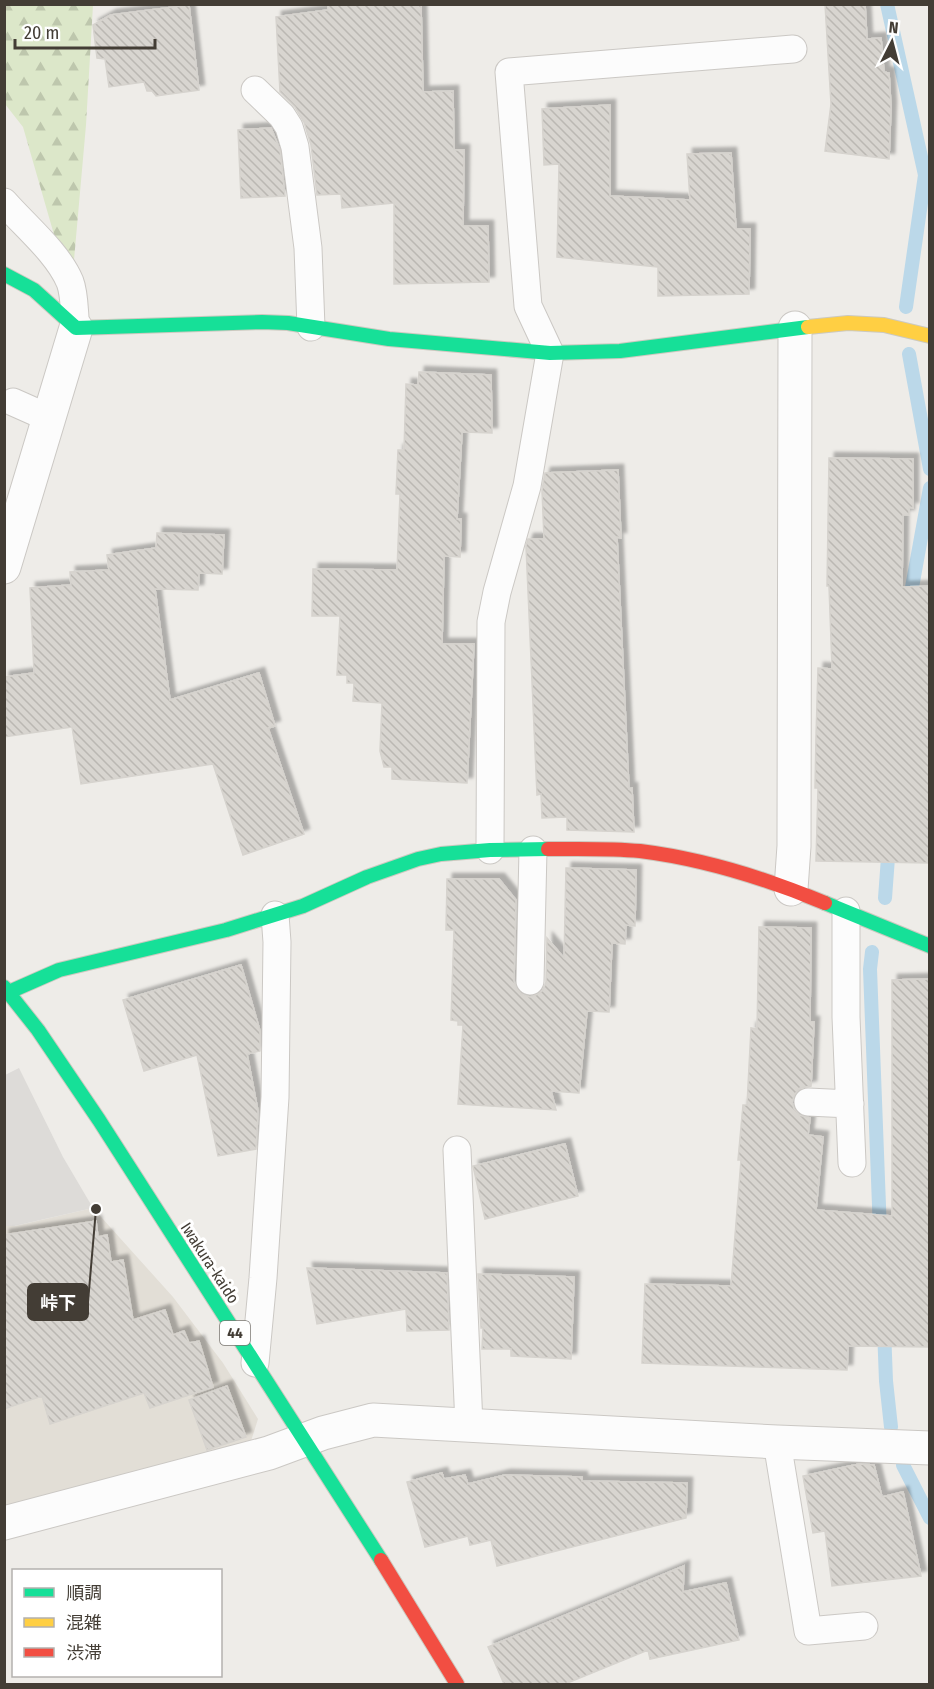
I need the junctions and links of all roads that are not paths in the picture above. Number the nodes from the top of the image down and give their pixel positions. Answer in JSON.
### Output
{"nodes":[{"id":1,"x":793,"y":49,"type":"dead end"},
{"id":2,"x":255,"y":90,"type":"dead end"},
{"id":3,"x":4,"y":202,"type":"edge"},
{"id":4,"x":4,"y":274,"type":"edge"},
{"id":5,"x":311,"y":327,"type":"junction"},
{"id":6,"x":76,"y":328,"type":"junction"},
{"id":7,"x":795,"y":328,"type":"junction"},
{"id":8,"x":930,"y":336,"type":"edge"},
{"id":9,"x":550,"y":353,"type":"junction"},
{"id":10,"x":13,"y":402,"type":"dead end"},
{"id":11,"x":49,"y":418,"type":"junction"},
{"id":12,"x":4,"y":567,"type":"edge"},
{"id":13,"x":490,"y":850,"type":"junction"},
{"id":14,"x":533,"y":850,"type":"junction"},
{"id":15,"x":791,"y":889,"type":"junction"},
{"id":16,"x":846,"y":911,"type":"junction"},
{"id":17,"x":275,"y":915,"type":"junction"},
{"id":18,"x":930,"y":946,"type":"edge"},
{"id":19,"x":530,"y":981,"type":"dead end"},
{"id":20,"x":6,"y":991,"type":"edge"},
{"id":21,"x":808,"y":1102,"type":"dead end"},
{"id":22,"x":850,"y":1104,"type":"junction"},
{"id":23,"x":458,"y":1150,"type":"dead end"},
{"id":24,"x":852,"y":1163,"type":"dead end"},
{"id":25,"x":255,"y":1363,"type":"junction"},
{"id":26,"x":469,"y":1425,"type":"junction"},
{"id":27,"x":305,"y":1440,"type":"junction"},
{"id":28,"x":777,"y":1442,"type":"junction"},
{"id":29,"x":930,"y":1448,"type":"edge"},
{"id":30,"x":4,"y":1523,"type":"edge"},
{"id":31,"x":864,"y":1626,"type":"dead end"},
{"id":32,"x":457,"y":1684,"type":"edge"}],
"edges":[{"from":1,"to":9,"type":"lane"},
{"from":2,"to":5,"type":"lane"},
{"from":3,"to":6,"type":"lane"},
{"from":4,"to":6,"type":"street"},
{"from":5,"to":6,"type":"street"},
{"from":5,"to":9,"type":"street"},
{"from":6,"to":11,"type":"street"},
{"from":7,"to":8,"type":"street"},
{"from":7,"to":9,"type":"street"},
{"from":7,"to":15,"type":"street"},
{"from":9,"to":13,"type":"lane"},
{"from":10,"to":11,"type":"lane"},
{"from":11,"to":12,"type":"street"},
{"from":13,"to":14,"type":"street"},
{"from":13,"to":17,"type":"street"},
{"from":14,"to":15,"type":"street"},
{"from":14,"to":19,"type":"lane"},
{"from":15,"to":16,"type":"street"},
{"from":16,"to":18,"type":"street"},
{"from":16,"to":22,"type":"lane"},
{"from":17,"to":20,"type":"street"},
{"from":17,"to":25,"type":"lane"},
{"from":20,"to":25,"type":"street","name":"Iwakura-kaido","number":"44"},
{"from":21,"to":22,"type":"lane"},
{"from":22,"to":24,"type":"lane"},
{"from":23,"to":26,"type":"lane"},
{"from":25,"to":27,"type":"street","name":"Iwakura-kaido","number":"44"},
{"from":26,"to":27,"type":"street"},
{"from":26,"to":28,"type":"street"},
{"from":27,"to":30,"type":"street"},
{"from":27,"to":32,"type":"street","name":"Iwakura-kaido","number":"44"},
{"from":28,"to":29,"type":"street"},
{"from":28,"to":31,"type":"lane"}]}
